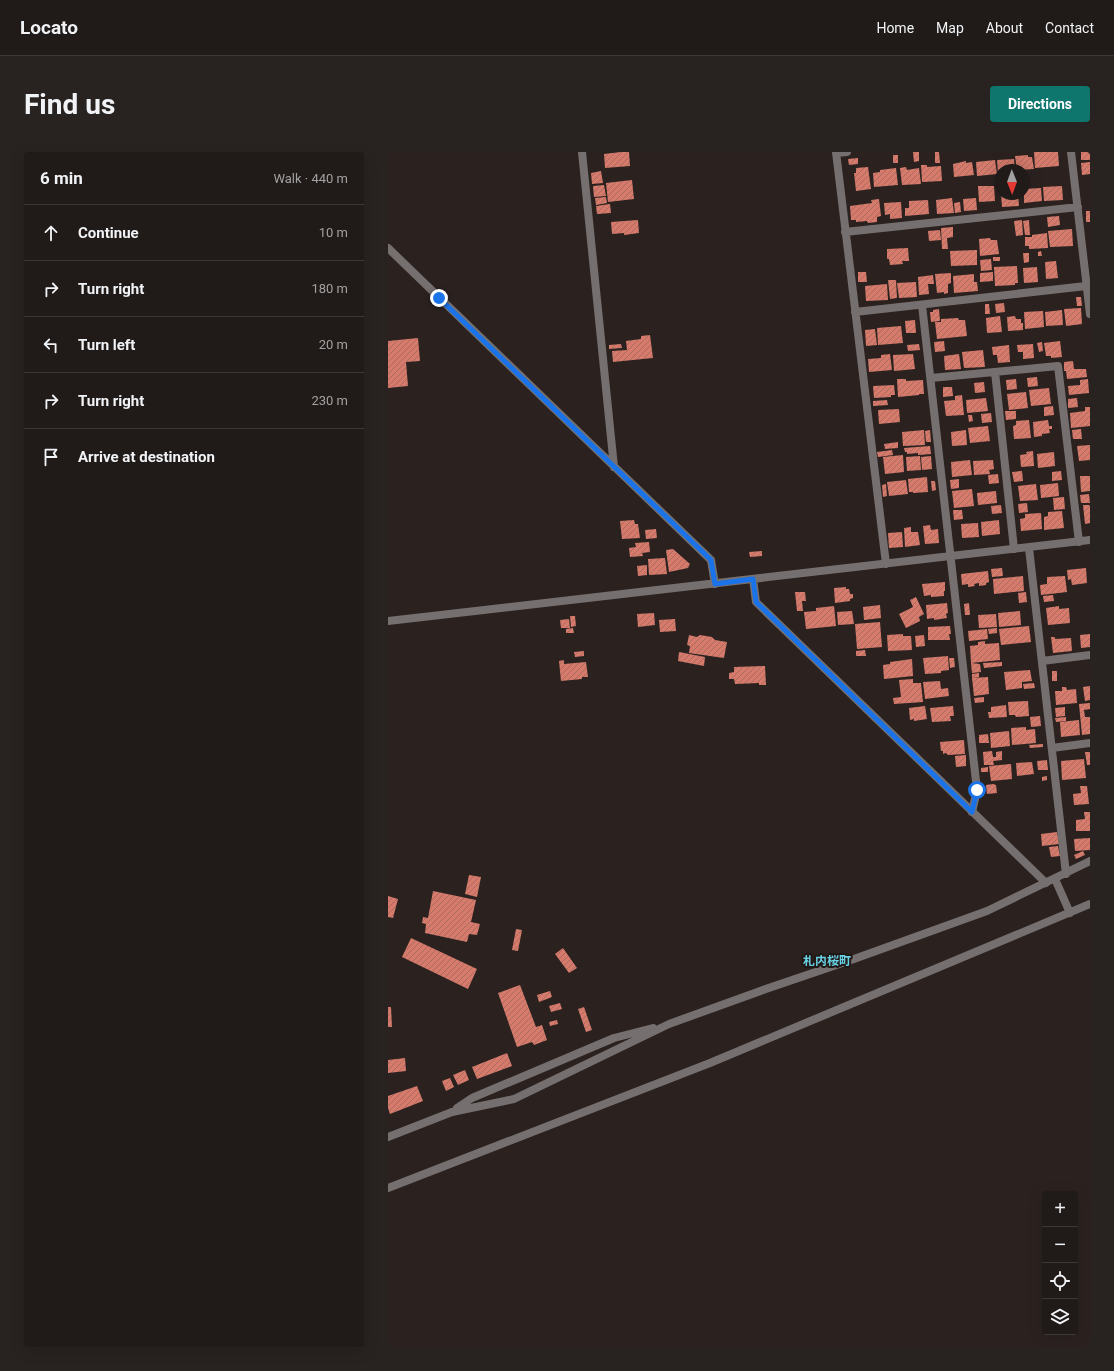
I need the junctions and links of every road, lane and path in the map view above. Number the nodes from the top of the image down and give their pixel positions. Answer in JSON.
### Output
{"nodes":[{"id":1,"x":582,"y":152,"type":"edge"},
{"id":2,"x":847,"y":152,"type":"edge"},
{"id":3,"x":1072,"y":152,"type":"edge"},
{"id":4,"x":836,"y":153,"type":"edge"},
{"id":5,"x":1078,"y":207,"type":"junction"},
{"id":6,"x":845,"y":232,"type":"junction"},
{"id":7,"x":388,"y":248,"type":"edge"},
{"id":8,"x":1086,"y":286,"type":"junction"},
{"id":9,"x":922,"y":305,"type":"junction"},
{"id":10,"x":855,"y":312,"type":"junction"},
{"id":11,"x":1090,"y":314,"type":"edge"},
{"id":12,"x":995,"y":372,"type":"junction"},
{"id":13,"x":931,"y":378,"type":"junction"},
{"id":14,"x":614,"y":467,"type":"junction"},
{"id":15,"x":1090,"y":540,"type":"edge"},
{"id":16,"x":1079,"y":542,"type":"junction"},
{"id":17,"x":1029,"y":548,"type":"junction"},
{"id":18,"x":1014,"y":549,"type":"junction"},
{"id":19,"x":951,"y":557,"type":"junction"},
{"id":20,"x":886,"y":564,"type":"junction"},
{"id":21,"x":753,"y":579,"type":"junction"},
{"id":22,"x":715,"y":584,"type":"junction"},
{"id":23,"x":388,"y":621,"type":"edge"},
{"id":24,"x":1090,"y":655,"type":"edge"},
{"id":25,"x":1042,"y":661,"type":"junction"},
{"id":26,"x":1090,"y":743,"type":"edge"},
{"id":27,"x":1052,"y":748,"type":"junction"},
{"id":28,"x":972,"y":812,"type":"junction"},
{"id":29,"x":1090,"y":861,"type":"edge"},
{"id":30,"x":1066,"y":874,"type":"junction"},
{"id":31,"x":1054,"y":879,"type":"junction"},
{"id":32,"x":1046,"y":883,"type":"junction"},
{"id":33,"x":1090,"y":904,"type":"edge"},
{"id":34,"x":1070,"y":913,"type":"junction"},
{"id":35,"x":669,"y":1024,"type":"junction"},
{"id":36,"x":452,"y":1112,"type":"junction"},
{"id":37,"x":388,"y":1137,"type":"edge"},
{"id":38,"x":388,"y":1188,"type":"edge"}],
"edges":[{"from":1,"to":14,"type":"street"},
{"from":2,"to":4,"type":"street"},
{"from":3,"to":5,"type":"street"},
{"from":4,"to":6,"type":"street"},
{"from":5,"to":6,"type":"street"},
{"from":5,"to":8,"type":"street"},
{"from":6,"to":10,"type":"street"},
{"from":7,"to":14,"type":"street"},
{"from":8,"to":9,"type":"street"},
{"from":8,"to":11,"type":"street"},
{"from":9,"to":10,"type":"street"},
{"from":9,"to":13,"type":"street"},
{"from":10,"to":20,"type":"street"},
{"from":12,"to":13,"type":"street"},
{"from":12,"to":16,"type":"street"},
{"from":12,"to":18,"type":"street"},
{"from":13,"to":19,"type":"street"},
{"from":14,"to":22,"type":"street"},
{"from":15,"to":16,"type":"street"},
{"from":16,"to":17,"type":"street"},
{"from":17,"to":18,"type":"street"},
{"from":17,"to":25,"type":"street"},
{"from":18,"to":19,"type":"street"},
{"from":19,"to":20,"type":"street"},
{"from":19,"to":28,"type":"street"},
{"from":20,"to":21,"type":"street"},
{"from":21,"to":22,"type":"street"},
{"from":21,"to":28,"type":"street"},
{"from":22,"to":23,"type":"street"},
{"from":24,"to":25,"type":"street"},
{"from":25,"to":27,"type":"street"},
{"from":26,"to":27,"type":"street"},
{"from":27,"to":30,"type":"street"},
{"from":28,"to":32,"type":"street"},
{"from":29,"to":30,"type":"street"},
{"from":30,"to":31,"type":"street"},
{"from":31,"to":32,"type":"street"},
{"from":31,"to":34,"type":"street"},
{"from":32,"to":35,"type":"street"},
{"from":33,"to":34,"type":"street"},
{"from":34,"to":38,"type":"street"},
{"from":35,"to":36,"type":"street"},
{"from":35,"to":36,"type":"street"},
{"from":36,"to":37,"type":"street"}]}
